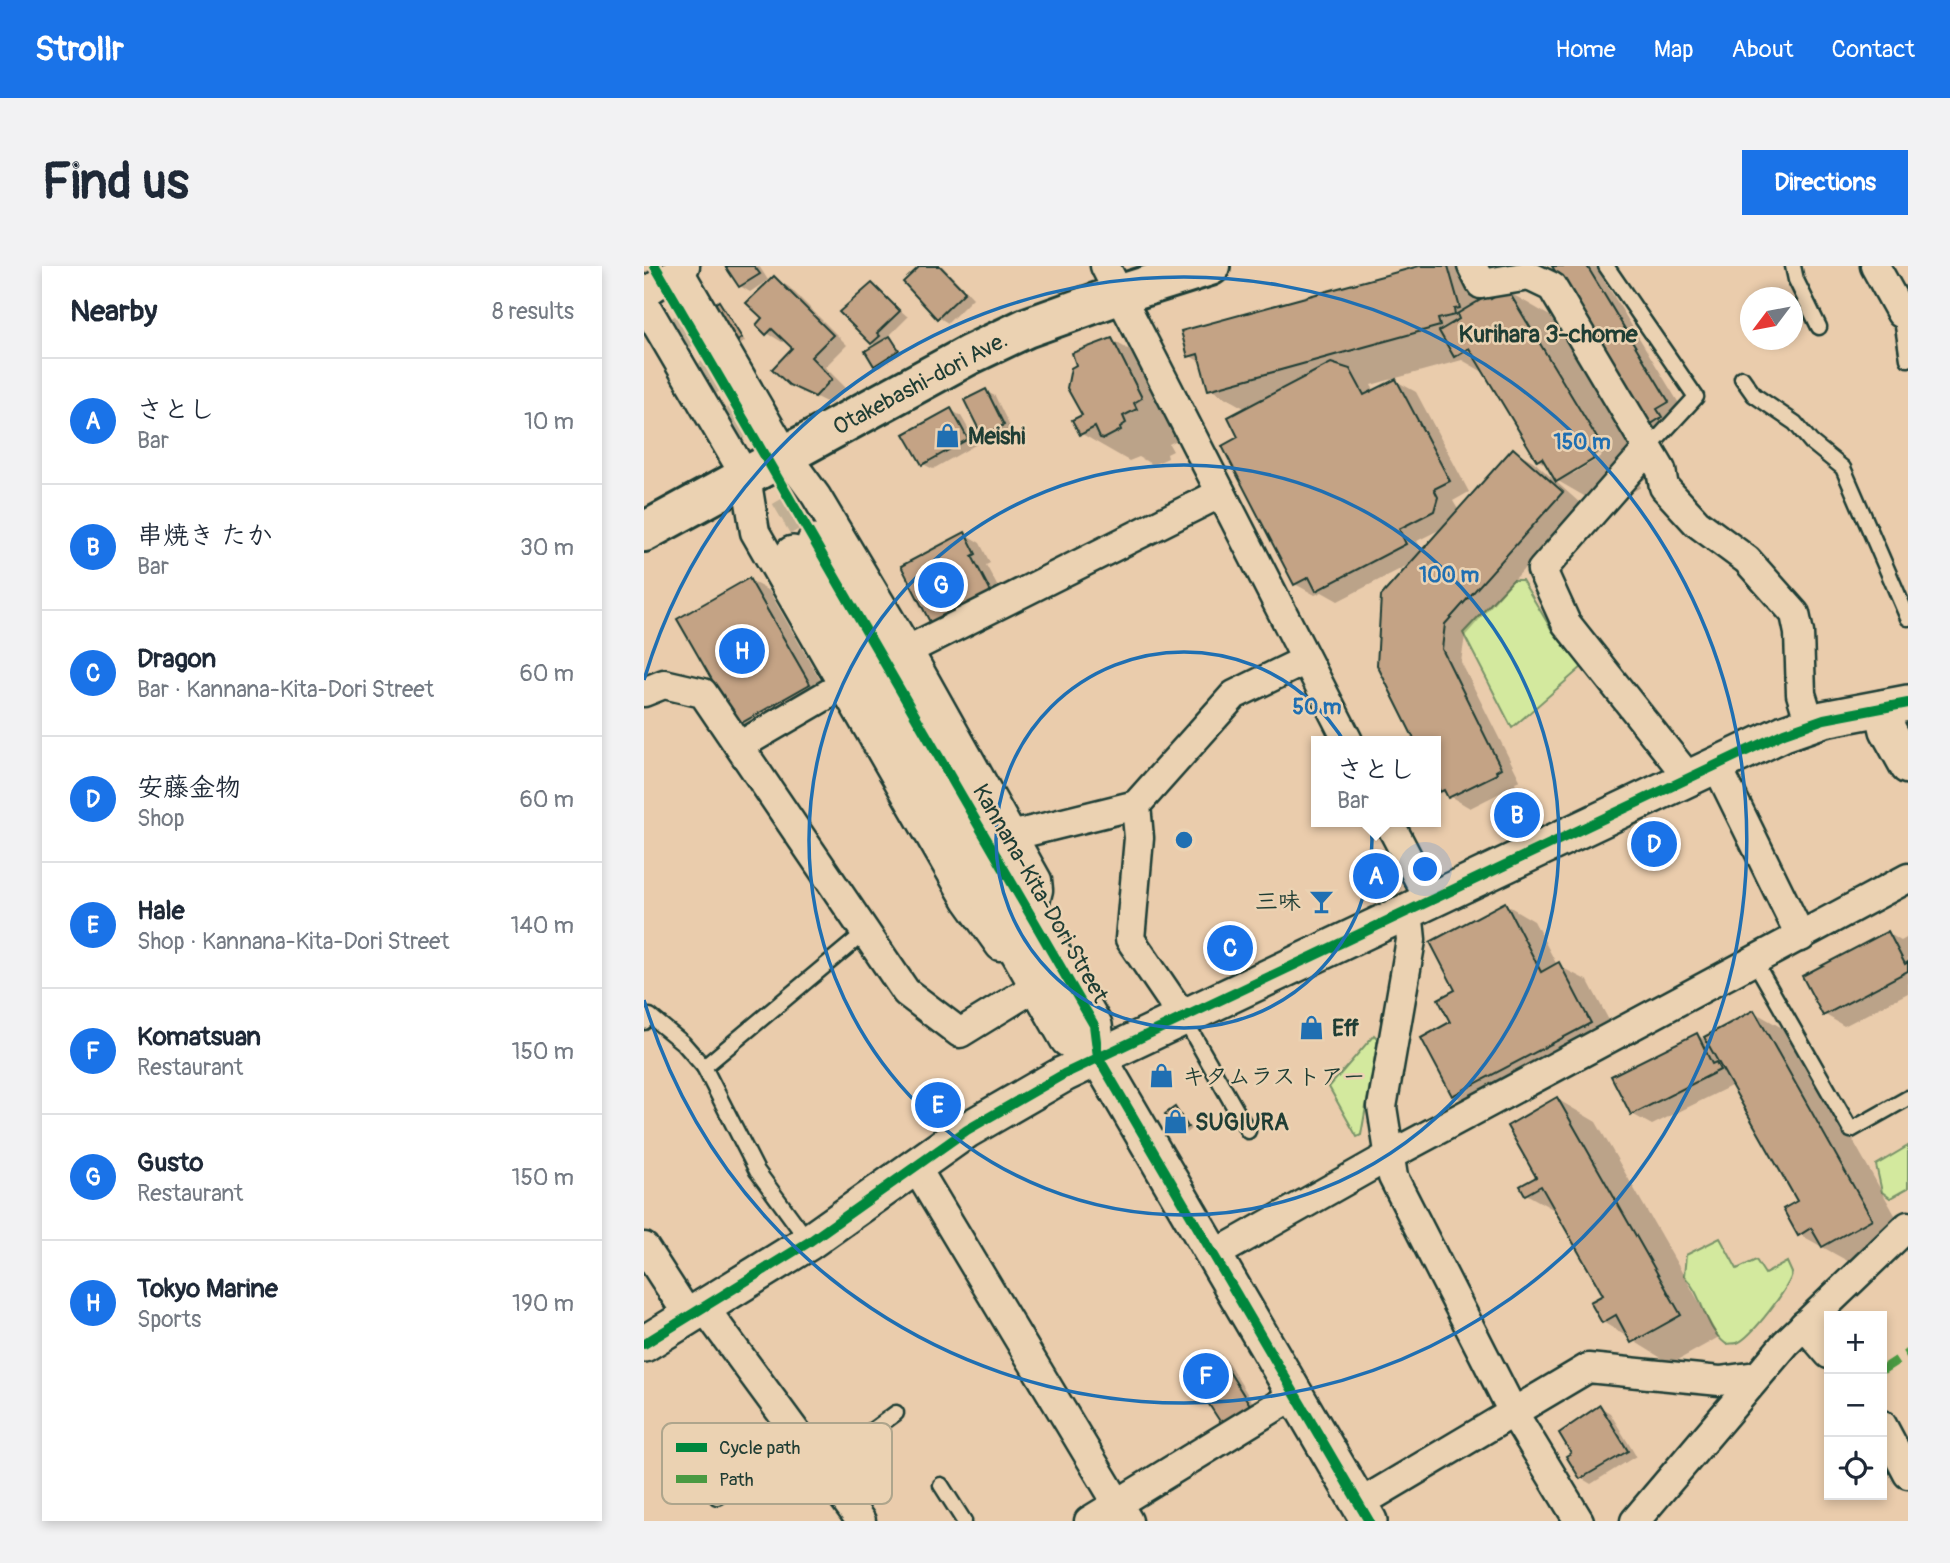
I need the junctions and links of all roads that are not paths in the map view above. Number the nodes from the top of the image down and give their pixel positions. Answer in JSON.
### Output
{"nodes":[{"id":1,"x":1210,"y":266,"type":"edge"},
{"id":2,"x":1472,"y":266,"type":"edge"},
{"id":3,"x":1606,"y":266,"type":"edge"},
{"id":4,"x":1793,"y":266,"type":"edge"},
{"id":5,"x":1875,"y":266,"type":"edge"},
{"id":6,"x":682,"y":269,"type":"edge"},
{"id":7,"x":1113,"y":280,"type":"edge"},
{"id":8,"x":644,"y":294,"type":"edge"},
{"id":9,"x":644,"y":303,"type":"edge"},
{"id":10,"x":1905,"y":310,"type":"edge"},
{"id":11,"x":1819,"y":327,"type":"dead end"},
{"id":12,"x":1908,"y":359,"type":"edge"},
{"id":13,"x":1742,"y":378,"type":"dead end"},
{"id":14,"x":1648,"y":449,"type":"junction"},
{"id":15,"x":786,"y":455,"type":"junction"},
{"id":16,"x":746,"y":477,"type":"junction"},
{"id":17,"x":1221,"y":493,"type":"junction"},
{"id":18,"x":644,"y":532,"type":"edge"},
{"id":19,"x":1908,"y":618,"type":"edge"},
{"id":20,"x":908,"y":650,"type":"junction"},
{"id":21,"x":1306,"y":660,"type":"junction"},
{"id":22,"x":842,"y":686,"type":"junction"},
{"id":23,"x":644,"y":692,"type":"edge"},
{"id":24,"x":1895,"y":706,"type":"edge"},
{"id":25,"x":1811,"y":723,"type":"junction"},
{"id":26,"x":1345,"y":736,"type":"edge"},
{"id":27,"x":741,"y":746,"type":"junction"},
{"id":28,"x":1908,"y":766,"type":"edge"},
{"id":29,"x":1702,"y":770,"type":"junction"},
{"id":30,"x":1136,"y":805,"type":"junction"},
{"id":31,"x":1391,"y":827,"type":"edge"},
{"id":32,"x":1011,"y":836,"type":"junction"},
{"id":33,"x":1908,"y":878,"type":"edge"},
{"id":34,"x":1419,"y":904,"type":"junction"},
{"id":35,"x":1031,"y":918,"type":"junction"},
{"id":36,"x":864,"y":933,"type":"junction"},
{"id":37,"x":1801,"y":937,"type":"junction"},
{"id":38,"x":1755,"y":962,"type":"junction"},
{"id":39,"x":1037,"y":994,"type":"junction"},
{"id":40,"x":1183,"y":1017,"type":"junction"},
{"id":41,"x":644,"y":1022,"type":"edge"},
{"id":42,"x":1097,"y":1057,"type":"junction"},
{"id":43,"x":704,"y":1067,"type":"junction"},
{"id":44,"x":1908,"y":1098,"type":"edge"},
{"id":45,"x":1248,"y":1131,"type":"dead end"},
{"id":46,"x":1388,"y":1156,"type":"junction"},
{"id":47,"x":915,"y":1166,"type":"junction"},
{"id":48,"x":1908,"y":1226,"type":"edge"},
{"id":49,"x":809,"y":1242,"type":"junction"},
{"id":50,"x":644,"y":1247,"type":"edge"},
{"id":51,"x":1214,"y":1255,"type":"junction"},
{"id":52,"x":696,"y":1311,"type":"junction"},
{"id":53,"x":1804,"y":1325,"type":"junction"},
{"id":54,"x":644,"y":1344,"type":"edge"},
{"id":55,"x":1824,"y":1348,"type":"edge"},
{"id":56,"x":1756,"y":1376,"type":"junction"},
{"id":57,"x":1296,"y":1394,"type":"junction"},
{"id":58,"x":1513,"y":1412,"type":"junction"},
{"id":59,"x":896,"y":1413,"type":"dead end"},
{"id":60,"x":786,"y":1423,"type":"edge"},
{"id":61,"x":882,"y":1423,"type":"edge"},
{"id":62,"x":1887,"y":1434,"type":"edge"},
{"id":63,"x":1908,"y":1474,"type":"edge"},
{"id":64,"x":941,"y":1485,"type":"dead end"},
{"id":65,"x":848,"y":1504,"type":"edge"},
{"id":66,"x":1123,"y":1512,"type":"edge"},
{"id":67,"x":1364,"y":1512,"type":"edge"},
{"id":68,"x":861,"y":1521,"type":"edge"},
{"id":69,"x":964,"y":1521,"type":"edge"},
{"id":70,"x":1089,"y":1521,"type":"edge"},
{"id":71,"x":1579,"y":1521,"type":"edge"},
{"id":72,"x":1635,"y":1521,"type":"edge"}],
"edges":[{"from":1,"to":7,"type":"main road","name":"Otakebashi-dori Ave."},
{"from":2,"to":14,"type":"street"},
{"from":3,"to":14,"type":"lane"},
{"from":4,"to":11,"type":"lane"},
{"from":5,"to":10,"type":"street"},
{"from":6,"to":8,"type":"street"},
{"from":6,"to":15,"type":"street"},
{"from":7,"to":15,"type":"main road","name":"Otakebashi-dori Ave."},
{"from":7,"to":17,"type":"street"},
{"from":9,"to":16,"type":"street"},
{"from":10,"to":12,"type":"lane"},
{"from":13,"to":19,"type":"lane"},
{"from":14,"to":25,"type":"street"},
{"from":14,"to":29,"type":"street"},
{"from":15,"to":16,"type":"main road","name":"Otakebashi-dori Ave."},
{"from":15,"to":20,"type":"street"},
{"from":16,"to":18,"type":"main road","name":"Otakebashi-dori Ave."},
{"from":16,"to":22,"type":"street"},
{"from":17,"to":20,"type":"street"},
{"from":17,"to":21,"type":"street"},
{"from":20,"to":32,"type":"street"},
{"from":21,"to":26,"type":"street"},
{"from":21,"to":30,"type":"street"},
{"from":22,"to":27,"type":"street"},
{"from":22,"to":39,"type":"street"},
{"from":23,"to":27,"type":"street"},
{"from":24,"to":25,"type":"street"},
{"from":24,"to":28,"type":"street"},
{"from":25,"to":29,"type":"street"},
{"from":27,"to":36,"type":"street"},
{"from":29,"to":34,"type":"street"},
{"from":29,"to":37,"type":"street"},
{"from":30,"to":32,"type":"street"},
{"from":30,"to":40,"type":"street"},
{"from":31,"to":34,"type":"street"},
{"from":32,"to":35,"type":"street"},
{"from":33,"to":37,"type":"street"},
{"from":34,"to":40,"type":"street"},
{"from":34,"to":46,"type":"street"},
{"from":35,"to":39,"type":"street","name":"Kannana-Kita-Dori Street"},
{"from":35,"to":42,"type":"street","name":"Kannana-Kita-Dori Street"},
{"from":36,"to":39,"type":"street"},
{"from":36,"to":43,"type":"lane"},
{"from":37,"to":38,"type":"street"},
{"from":38,"to":44,"type":"lane"},
{"from":38,"to":46,"type":"street"},
{"from":39,"to":42,"type":"street","name":"Kannana-Kita-Dori Street"},
{"from":40,"to":42,"type":"street"},
{"from":40,"to":45,"type":"lane"},
{"from":41,"to":43,"type":"lane"},
{"from":42,"to":47,"type":"street"},
{"from":42,"to":51,"type":"street","name":"Kannana-Kita-Dori Street"},
{"from":43,"to":49,"type":"lane"},
{"from":46,"to":51,"type":"street"},
{"from":46,"to":58,"type":"street"},
{"from":47,"to":49,"type":"street"},
{"from":47,"to":66,"type":"street"},
{"from":48,"to":53,"type":"street"},
{"from":49,"to":52,"type":"street"},
{"from":50,"to":52,"type":"street"},
{"from":51,"to":57,"type":"street","name":"Kannana-Kita-Dori Street"},
{"from":52,"to":54,"type":"street"},
{"from":52,"to":60,"type":"street"},
{"from":53,"to":55,"type":"street"},
{"from":53,"to":56,"type":"street"},
{"from":56,"to":58,"type":"street"},
{"from":56,"to":72,"type":"street"},
{"from":57,"to":66,"type":"street"},
{"from":57,"to":67,"type":"street","name":"Kannana-Kita-Dori Street"},
{"from":58,"to":67,"type":"street"},
{"from":58,"to":71,"type":"street"},
{"from":59,"to":61,"type":"lane"},
{"from":62,"to":63,"type":"street"},
{"from":64,"to":69,"type":"lane"},
{"from":65,"to":68,"type":"street"},
{"from":66,"to":70,"type":"street"}]}
